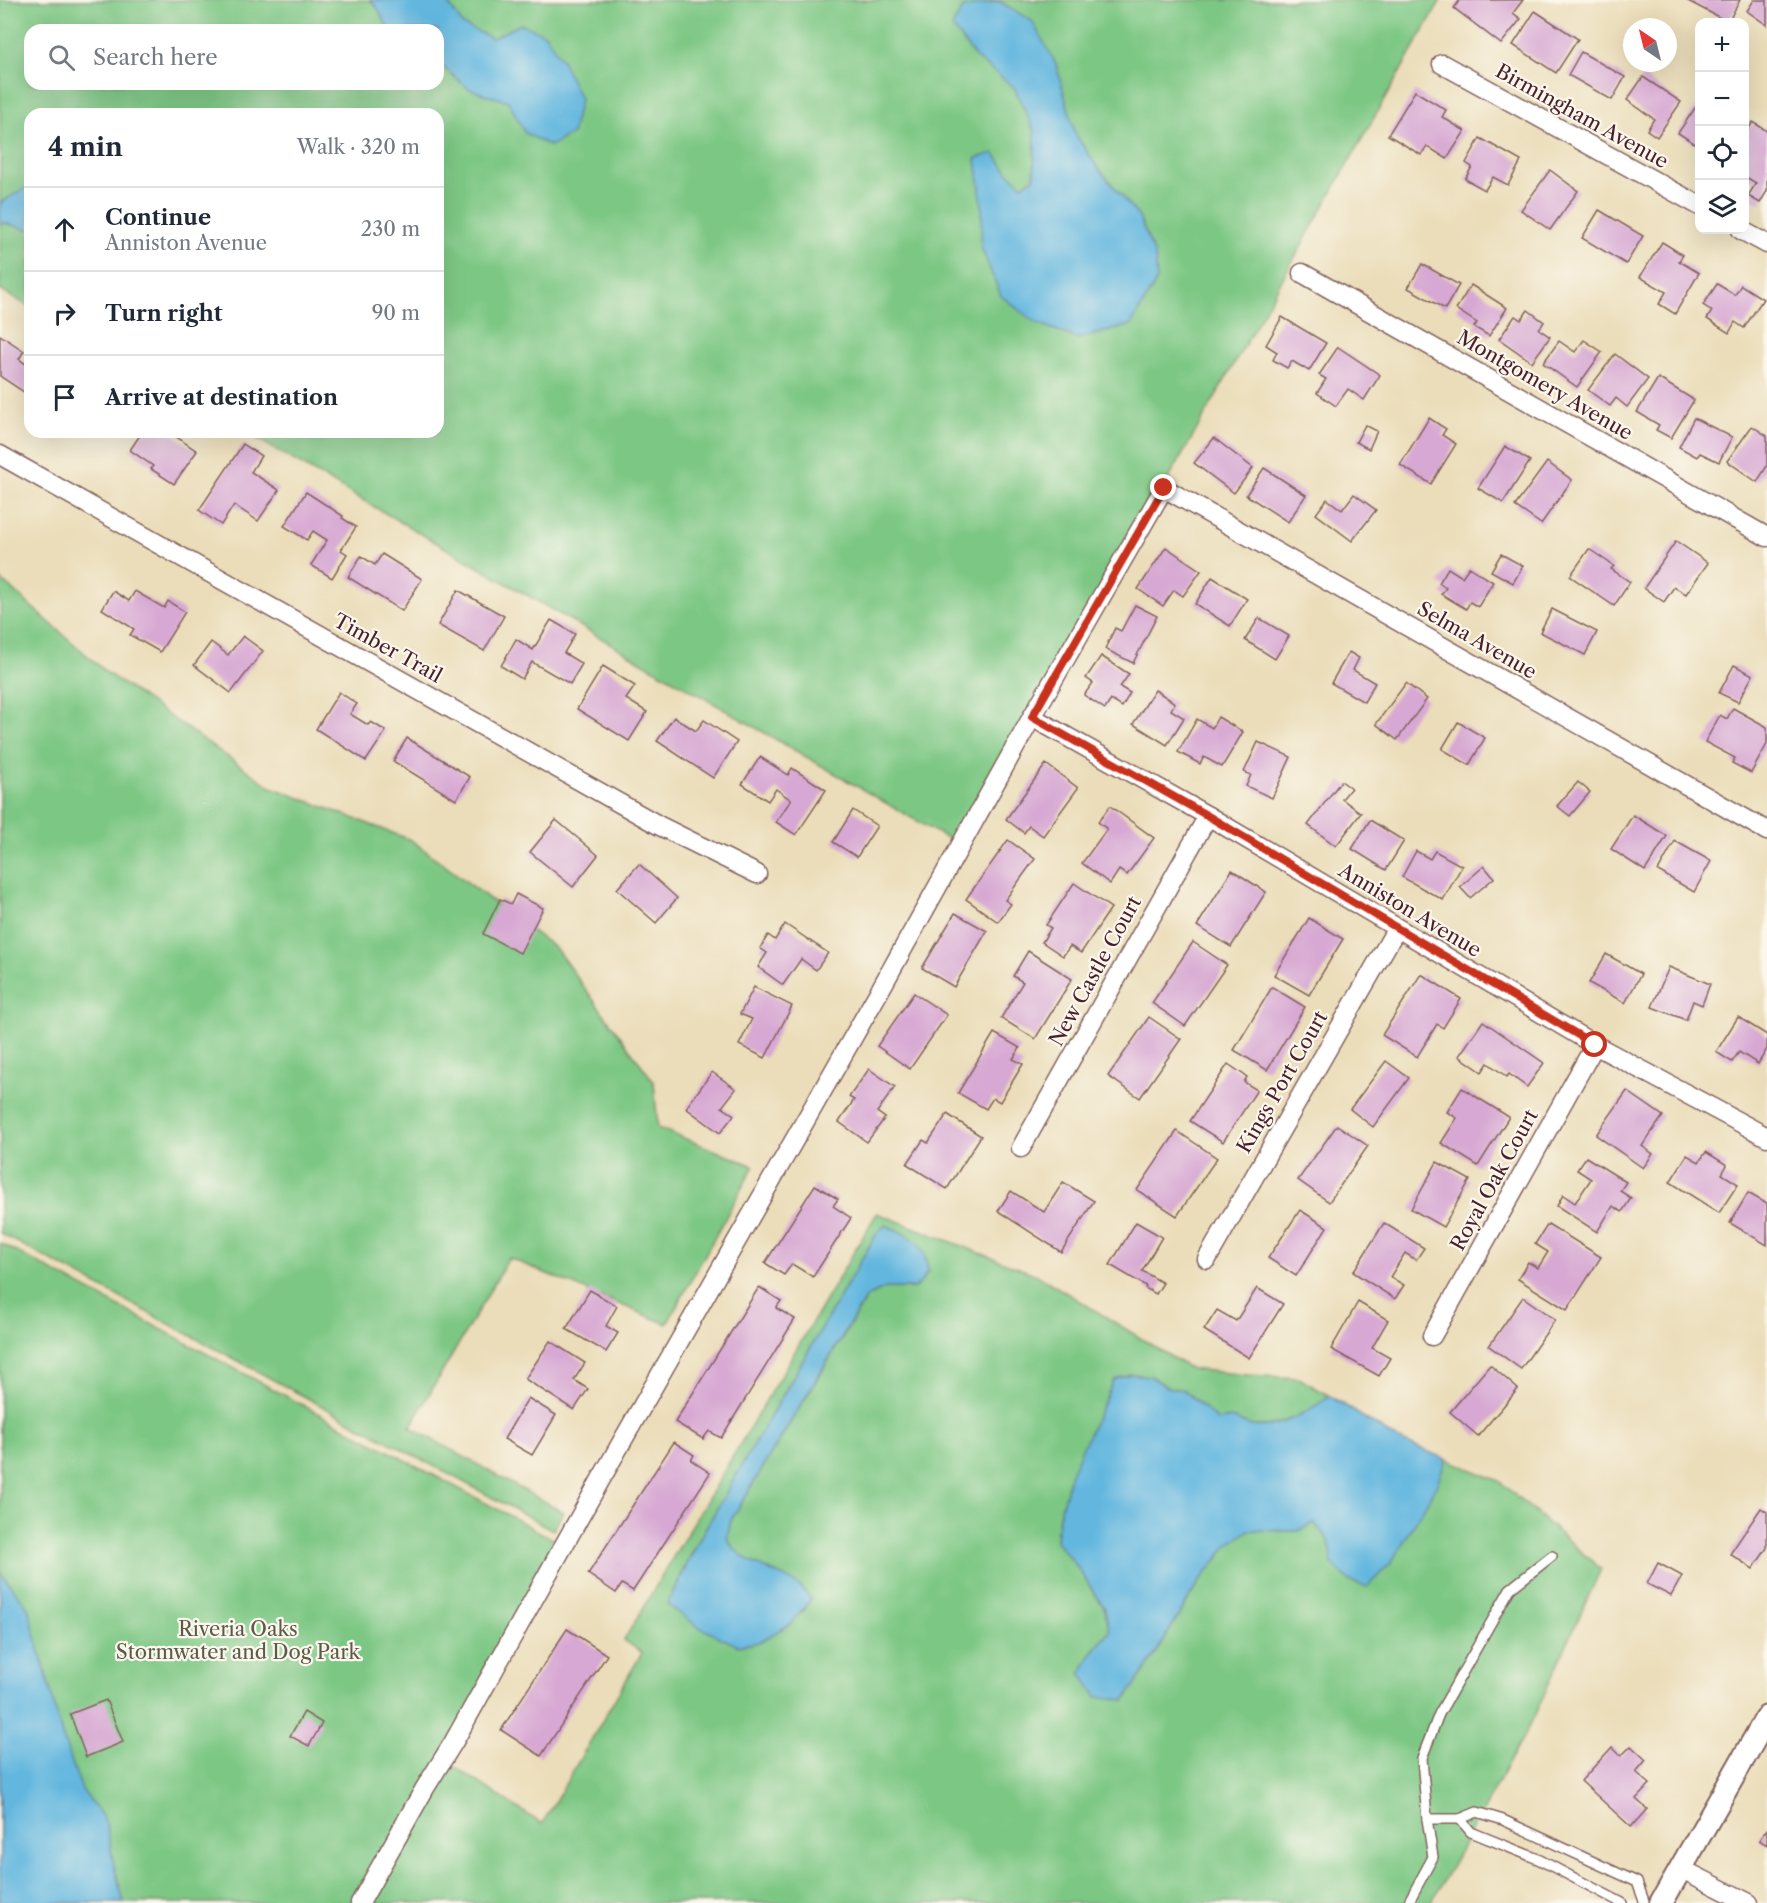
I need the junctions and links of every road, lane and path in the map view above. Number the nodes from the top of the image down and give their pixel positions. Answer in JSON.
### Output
{"nodes":[{"id":1,"x":1442,"y":64,"type":"dead end"},
{"id":2,"x":1695,"y":203,"type":"edge"},
{"id":3,"x":1748,"y":234,"type":"edge"},
{"id":4,"x":1767,"y":244,"type":"edge"},
{"id":5,"x":1302,"y":273,"type":"dead end"},
{"id":6,"x":0,"y":455,"type":"edge"},
{"id":7,"x":1767,"y":537,"type":"edge"},
{"id":8,"x":1032,"y":717,"type":"junction"},
{"id":9,"x":1208,"y":816,"type":"junction"},
{"id":10,"x":1767,"y":831,"type":"edge"},
{"id":11,"x":757,"y":874,"type":"dead end"},
{"id":12,"x":1396,"y":928,"type":"junction"},
{"id":13,"x":1595,"y":1045,"type":"junction"},
{"id":14,"x":1767,"y":1137,"type":"edge"},
{"id":15,"x":1021,"y":1148,"type":"dead end"},
{"id":16,"x":1208,"y":1259,"type":"dead end"},
{"id":17,"x":1432,"y":1336,"type":"dead end"},
{"id":18,"x":1552,"y":1556,"type":"dead end"},
{"id":19,"x":1767,"y":1717,"type":"edge"},
{"id":20,"x":1427,"y":1819,"type":"junction"},
{"id":21,"x":1460,"y":1819,"type":"junction"},
{"id":22,"x":1680,"y":1869,"type":"junction"},
{"id":23,"x":360,"y":1903,"type":"edge"},
{"id":24,"x":1408,"y":1903,"type":"edge"},
{"id":25,"x":1622,"y":1903,"type":"edge"},
{"id":26,"x":1647,"y":1903,"type":"edge"},
{"id":27,"x":1749,"y":1903,"type":"edge"}],
"edges":[{"from":1,"to":2,"type":"street","name":"Birmingham Avenue"},
{"from":3,"to":4,"type":"street"},
{"from":5,"to":7,"type":"street","name":"Montgomery Avenue"},
{"from":6,"to":11,"type":"street","name":"Timber Trail"},
{"from":8,"to":9,"type":"street","name":"Anniston Avenue"},
{"from":8,"to":10,"type":"street","name":"Selma Avenue"},
{"from":8,"to":23,"type":"street"},
{"from":9,"to":12,"type":"street","name":"Anniston Avenue"},
{"from":9,"to":15,"type":"street","name":"New Castle Court"},
{"from":12,"to":13,"type":"street","name":"Anniston Avenue"},
{"from":12,"to":16,"type":"street","name":"Kings Port Court"},
{"from":13,"to":14,"type":"street","name":"Anniston Avenue"},
{"from":13,"to":17,"type":"street","name":"Royal Oak Court"},
{"from":18,"to":20,"type":"lane"},
{"from":19,"to":22,"type":"street"},
{"from":20,"to":21,"type":"lane"},
{"from":20,"to":24,"type":"lane"},
{"from":21,"to":25,"type":"lane"},
{"from":21,"to":26,"type":"lane"},
{"from":22,"to":26,"type":"street"},
{"from":22,"to":27,"type":"street"}]}
